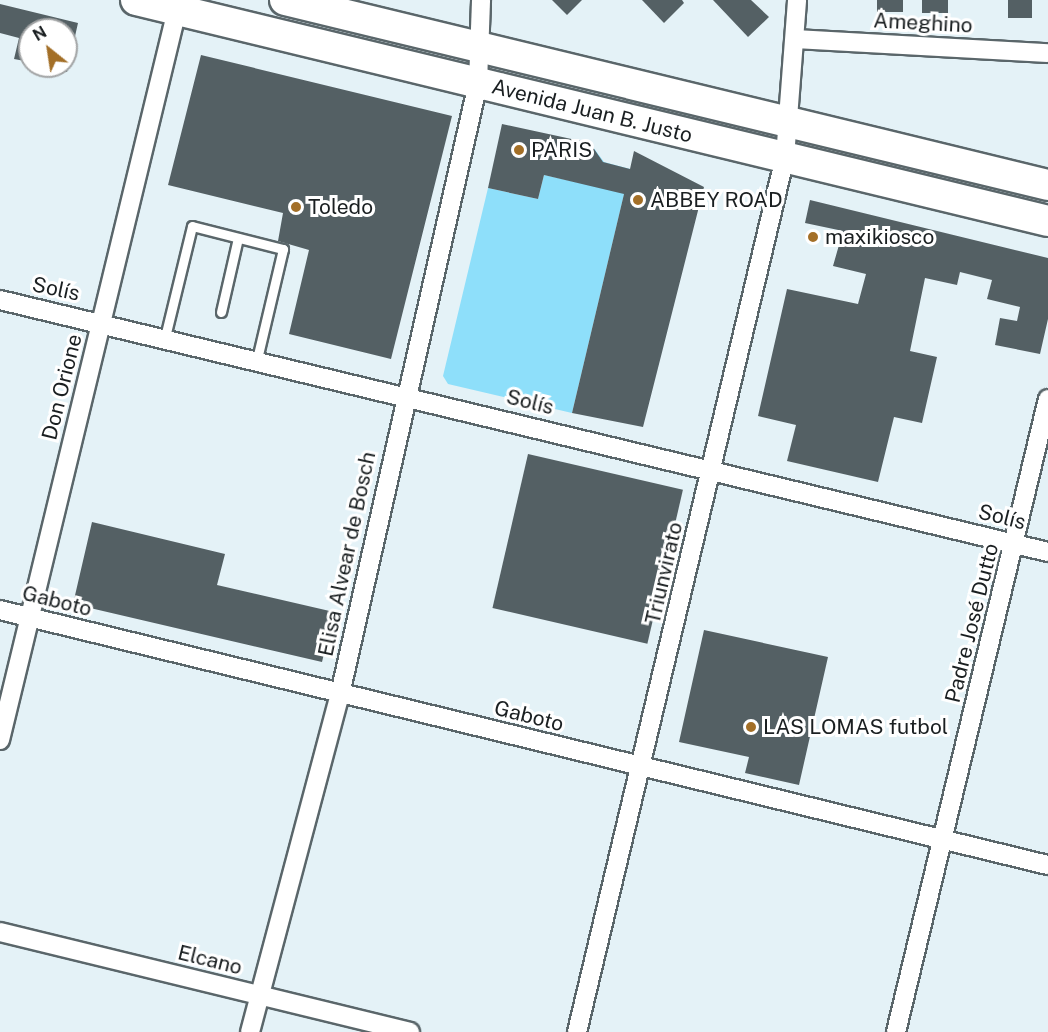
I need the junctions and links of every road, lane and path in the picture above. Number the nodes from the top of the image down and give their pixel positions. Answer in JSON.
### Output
{"nodes":[{"id":1,"x":136,"y":0,"type":"edge"},
{"id":2,"x":285,"y":0,"type":"edge"},
{"id":3,"x":481,"y":0,"type":"edge"},
{"id":4,"x":796,"y":0,"type":"edge"},
{"id":5,"x":175,"y":5,"type":"edge"},
{"id":6,"x":795,"y":39,"type":"junction"},
{"id":7,"x":479,"y":47,"type":"junction"},
{"id":8,"x":1048,"y":53,"type":"edge"},
{"id":9,"x":478,"y":83,"type":"junction"},
{"id":10,"x":791,"y":123,"type":"junction"},
{"id":11,"x":785,"y":157,"type":"junction"},
{"id":12,"x":1048,"y":184,"type":"edge"},
{"id":13,"x":1048,"y":221,"type":"edge"},
{"id":14,"x":238,"y":238,"type":"junction"},
{"id":15,"x":0,"y":300,"type":"edge"},
{"id":16,"x":221,"y":312,"type":"dead end"},
{"id":17,"x":101,"y":322,"type":"junction"},
{"id":18,"x":165,"y":337,"type":"junction"},
{"id":19,"x":257,"y":359,"type":"junction"},
{"id":20,"x":405,"y":395,"type":"junction"},
{"id":21,"x":1048,"y":399,"type":"edge"},
{"id":22,"x":710,"y":469,"type":"junction"},
{"id":23,"x":1015,"y":544,"type":"junction"},
{"id":24,"x":1048,"y":552,"type":"edge"},
{"id":25,"x":0,"y":610,"type":"edge"},
{"id":26,"x":30,"y":617,"type":"junction"},
{"id":27,"x":340,"y":694,"type":"junction"},
{"id":28,"x":0,"y":740,"type":"edge"},
{"id":29,"x":644,"y":767,"type":"junction"},
{"id":30,"x":943,"y":839,"type":"junction"},
{"id":31,"x":1048,"y":865,"type":"edge"},
{"id":32,"x":0,"y":932,"type":"edge"},
{"id":33,"x":260,"y":996,"type":"junction"},
{"id":34,"x":250,"y":1032,"type":"edge"},
{"id":35,"x":410,"y":1032,"type":"edge"},
{"id":36,"x":577,"y":1032,"type":"edge"},
{"id":37,"x":896,"y":1032,"type":"edge"}],
"edges":[{"from":1,"to":5,"type":"main road","name":"Avenida Juan B. Justo"},
{"from":2,"to":7,"type":"main road","name":"Avenida Juan B. Justo"},
{"from":3,"to":7,"type":"street","name":"Elisa Alvear de Bosch"},
{"from":4,"to":6,"type":"street","name":"Triunvirato"},
{"from":5,"to":9,"type":"main road","name":"Avenida Juan B. Justo"},
{"from":5,"to":17,"type":"street","name":"Don Orione"},
{"from":6,"to":8,"type":"street","name":"Ameghino"},
{"from":6,"to":10,"type":"street","name":"Triunvirato"},
{"from":7,"to":9,"type":"street","name":"Elisa Alvear de Bosch"},
{"from":7,"to":10,"type":"main road","name":"Avenida Juan B. Justo"},
{"from":9,"to":11,"type":"main road","name":"Avenida Juan B. Justo"},
{"from":9,"to":20,"type":"street","name":"Elisa Alvear de Bosch"},
{"from":10,"to":11,"type":"street","name":"Triunvirato"},
{"from":10,"to":12,"type":"main road","name":"Avenida Juan B. Justo"},
{"from":11,"to":13,"type":"main road","name":"Avenida Juan B. Justo"},
{"from":11,"to":22,"type":"street","name":"Triunvirato"},
{"from":14,"to":16,"type":"lane"},
{"from":14,"to":18,"type":"lane"},
{"from":14,"to":19,"type":"lane"},
{"from":15,"to":17,"type":"street","name":"Solís"},
{"from":17,"to":18,"type":"street","name":"Solís"},
{"from":17,"to":26,"type":"street","name":"Don Orione"},
{"from":18,"to":19,"type":"street","name":"Solís"},
{"from":19,"to":20,"type":"street","name":"Solís"},
{"from":20,"to":22,"type":"street","name":"Solís"},
{"from":20,"to":27,"type":"street","name":"Elisa Alvear de Bosch"},
{"from":21,"to":23,"type":"street","name":"Padre José Dutto"},
{"from":22,"to":23,"type":"street","name":"Solís"},
{"from":22,"to":29,"type":"street","name":"Triunvirato"},
{"from":23,"to":24,"type":"street","name":"Solís"},
{"from":23,"to":30,"type":"street","name":"Padre José Dutto"},
{"from":25,"to":26,"type":"street","name":"Gaboto"},
{"from":26,"to":27,"type":"street","name":"Gaboto"},
{"from":26,"to":28,"type":"street","name":"Don Orione"},
{"from":27,"to":29,"type":"street","name":"Gaboto"},
{"from":27,"to":33,"type":"street","name":"Elisa Alvear de Bosch"},
{"from":29,"to":30,"type":"street","name":"Gaboto"},
{"from":29,"to":36,"type":"street","name":"Triunvirato"},
{"from":30,"to":31,"type":"street","name":"Gaboto"},
{"from":30,"to":37,"type":"street","name":"Padre José Dutto"},
{"from":32,"to":33,"type":"street","name":"Elcano"},
{"from":33,"to":34,"type":"street","name":"Elisa Alvear de Bosch"},
{"from":33,"to":35,"type":"street","name":"Elcano"}]}
